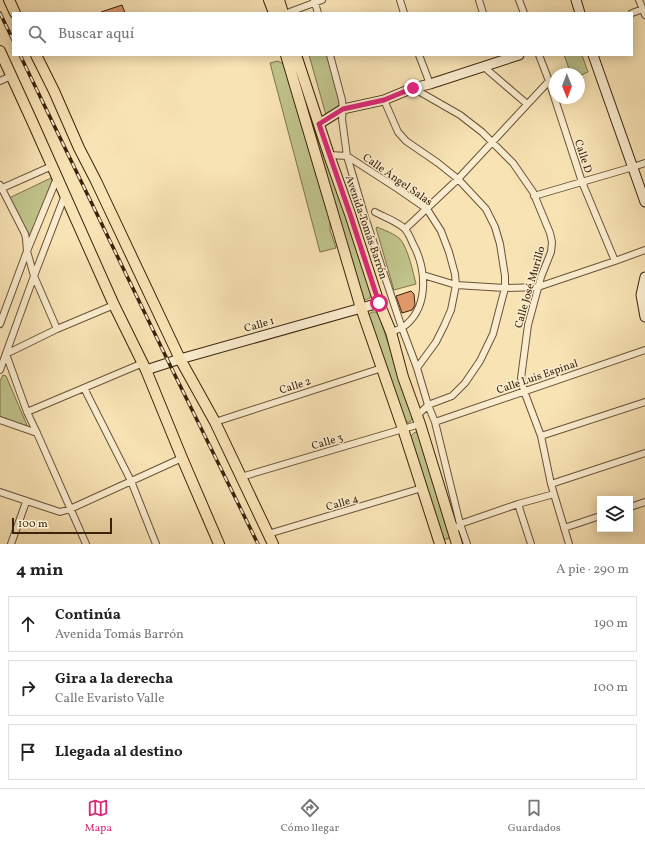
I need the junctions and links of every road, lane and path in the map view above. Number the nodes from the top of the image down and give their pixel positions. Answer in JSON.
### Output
{"nodes":[{"id":1,"x":8,"y":0,"type":"edge"},
{"id":2,"x":269,"y":0,"type":"edge"},
{"id":3,"x":279,"y":0,"type":"edge"},
{"id":4,"x":322,"y":0,"type":"edge"},
{"id":5,"x":400,"y":0,"type":"edge"},
{"id":6,"x":479,"y":0,"type":"edge"},
{"id":7,"x":519,"y":0,"type":"edge"},
{"id":8,"x":576,"y":0,"type":"edge"},
{"id":9,"x":639,"y":0,"type":"edge"},
{"id":10,"x":315,"y":1,"type":"edge"},
{"id":11,"x":14,"y":12,"type":"edge"},
{"id":12,"x":274,"y":12,"type":"edge"},
{"id":13,"x":283,"y":12,"type":"edge"},
{"id":14,"x":289,"y":12,"type":"edge"},
{"id":15,"x":318,"y":12,"type":"edge"},
{"id":16,"x":404,"y":12,"type":"edge"},
{"id":17,"x":483,"y":12,"type":"edge"},
{"id":18,"x":524,"y":12,"type":"edge"},
{"id":19,"x":580,"y":12,"type":"edge"},
{"id":20,"x":644,"y":12,"type":"edge"},
{"id":21,"x":633,"y":13,"type":"edge"},
{"id":22,"x":0,"y":51,"type":"edge"},
{"id":23,"x":36,"y":56,"type":"edge"},
{"id":24,"x":286,"y":56,"type":"edge"},
{"id":25,"x":296,"y":56,"type":"edge"},
{"id":26,"x":330,"y":56,"type":"edge"},
{"id":27,"x":419,"y":56,"type":"edge"},
{"id":28,"x":512,"y":56,"type":"edge"},
{"id":29,"x":539,"y":56,"type":"edge"},
{"id":30,"x":593,"y":56,"type":"edge"},
{"id":31,"x":498,"y":58,"type":"edge"},
{"id":32,"x":484,"y":67,"type":"junction"},
{"id":33,"x":11,"y":76,"type":"junction"},
{"id":34,"x":0,"y":81,"type":"edge"},
{"id":35,"x":549,"y":81,"type":"joint"},
{"id":36,"x":430,"y":84,"type":"junction"},
{"id":37,"x":413,"y":88,"type":"junction"},
{"id":38,"x":384,"y":100,"type":"junction"},
{"id":39,"x":527,"y":104,"type":"junction"},
{"id":40,"x":557,"y":104,"type":"edge"},
{"id":41,"x":343,"y":109,"type":"junction"},
{"id":42,"x":319,"y":124,"type":"junction"},
{"id":43,"x":308,"y":128,"type":"junction"},
{"id":44,"x":492,"y":143,"type":"junction"},
{"id":45,"x":329,"y":155,"type":"junction"},
{"id":46,"x":347,"y":156,"type":"junction"},
{"id":47,"x":645,"y":162,"type":"edge"},
{"id":48,"x":52,"y":166,"type":"junction"},
{"id":49,"x":632,"y":167,"type":"junction"},
{"id":50,"x":58,"y":177,"type":"junction"},
{"id":51,"x":458,"y":179,"type":"junction"},
{"id":52,"x":582,"y":182,"type":"junction"},
{"id":53,"x":0,"y":188,"type":"edge"},
{"id":54,"x":65,"y":194,"type":"junction"},
{"id":55,"x":534,"y":196,"type":"junction"},
{"id":56,"x":645,"y":202,"type":"edge"},
{"id":57,"x":427,"y":209,"type":"junction"},
{"id":58,"x":374,"y":212,"type":"dead end"},
{"id":59,"x":405,"y":229,"type":"junction"},
{"id":60,"x":645,"y":250,"type":"edge"},
{"id":61,"x":27,"y":251,"type":"junction"},
{"id":62,"x":615,"y":262,"type":"junction"},
{"id":63,"x":423,"y":274,"type":"junction"},
{"id":64,"x":34,"y":276,"type":"junction"},
{"id":65,"x":645,"y":277,"type":"edge"},
{"id":66,"x":456,"y":285,"type":"junction"},
{"id":67,"x":538,"y":287,"type":"junction"},
{"id":68,"x":505,"y":288,"type":"junction"},
{"id":69,"x":643,"y":295,"type":"edge"},
{"id":70,"x":379,"y":303,"type":"junction"},
{"id":71,"x":114,"y":305,"type":"junction"},
{"id":72,"x":361,"y":308,"type":"junction"},
{"id":73,"x":645,"y":317,"type":"edge"},
{"id":74,"x":0,"y":323,"type":"edge"},
{"id":75,"x":402,"y":328,"type":"junction"},
{"id":76,"x":57,"y":329,"type":"junction"},
{"id":77,"x":391,"y":332,"type":"junction"},
{"id":78,"x":645,"y":350,"type":"edge"},
{"id":79,"x":6,"y":354,"type":"junction"},
{"id":80,"x":180,"y":359,"type":"junction"},
{"id":81,"x":145,"y":367,"type":"junction"},
{"id":82,"x":382,"y":368,"type":"junction"},
{"id":83,"x":417,"y":368,"type":"junction"},
{"id":84,"x":0,"y":370,"type":"edge"},
{"id":85,"x":84,"y":388,"type":"junction"},
{"id":86,"x":524,"y":391,"type":"junction"},
{"id":87,"x":645,"y":402,"type":"edge"},
{"id":88,"x":428,"y":405,"type":"junction"},
{"id":89,"x":27,"y":412,"type":"junction"},
{"id":90,"x":0,"y":420,"type":"edge"},
{"id":91,"x":418,"y":420,"type":"junction"},
{"id":92,"x":215,"y":422,"type":"junction"},
{"id":93,"x":435,"y":422,"type":"junction"},
{"id":94,"x":403,"y":428,"type":"junction"},
{"id":95,"x":37,"y":433,"type":"junction"},
{"id":96,"x":541,"y":436,"type":"junction"},
{"id":97,"x":645,"y":453,"type":"edge"},
{"id":98,"x":182,"y":458,"type":"junction"},
{"id":99,"x":241,"y":477,"type":"junction"},
{"id":100,"x":132,"y":481,"type":"junction"},
{"id":101,"x":551,"y":484,"type":"junction"},
{"id":102,"x":422,"y":488,"type":"junction"},
{"id":103,"x":0,"y":492,"type":"edge"},
{"id":104,"x":554,"y":494,"type":"junction"},
{"id":105,"x":26,"y":502,"type":"junction"},
{"id":106,"x":645,"y":502,"type":"edge"},
{"id":107,"x":518,"y":504,"type":"junction"},
{"id":108,"x":633,"y":506,"type":"edge"},
{"id":109,"x":70,"y":509,"type":"junction"},
{"id":110,"x":597,"y":517,"type":"edge"},
{"id":111,"x":457,"y":528,"type":"junction"},
{"id":112,"x":564,"y":528,"type":"junction"},
{"id":113,"x":268,"y":534,"type":"junction"},
{"id":114,"x":85,"y":543,"type":"edge"},
{"id":115,"x":11,"y":544,"type":"edge"},
{"id":116,"x":156,"y":544,"type":"edge"},
{"id":117,"x":219,"y":544,"type":"edge"},
{"id":118,"x":273,"y":544,"type":"edge"},
{"id":119,"x":440,"y":544,"type":"edge"},
{"id":120,"x":458,"y":544,"type":"edge"},
{"id":121,"x":531,"y":544,"type":"edge"},
{"id":122,"x":569,"y":544,"type":"edge"}],
"edges":[{"from":1,"to":11,"type":"main road"},
{"from":2,"to":12,"type":"main road"},
{"from":3,"to":13,"type":"main road"},
{"from":4,"to":10,"type":"street"},
{"from":5,"to":16,"type":"street"},
{"from":6,"to":17,"type":"street"},
{"from":7,"to":18,"type":"street"},
{"from":8,"to":19,"type":"street"},
{"from":9,"to":20,"type":"street"},
{"from":10,"to":14,"type":"street"},
{"from":10,"to":15,"type":"street"},
{"from":20,"to":21,"type":"street"},
{"from":22,"to":33,"type":"main road"},
{"from":23,"to":80,"type":"main road"},
{"from":24,"to":43,"type":"main road"},
{"from":25,"to":42,"type":"main road","name":"Avenida Tomás Barrón"},
{"from":26,"to":41,"type":"street"},
{"from":27,"to":36,"type":"street"},
{"from":28,"to":31,"type":"street"},
{"from":29,"to":35,"type":"street","name":"Calle D"},
{"from":30,"to":49,"type":"street"},
{"from":31,"to":32,"type":"street"},
{"from":32,"to":36,"type":"street"},
{"from":32,"to":39,"type":"street"},
{"from":33,"to":34,"type":"street"},
{"from":33,"to":48,"type":"main road"},
{"from":35,"to":39,"type":"street"},
{"from":36,"to":37,"type":"street"},
{"from":37,"to":38,"type":"street"},
{"from":37,"to":44,"type":"street","name":"Calle José Murillo"},
{"from":38,"to":41,"type":"street"},
{"from":38,"to":51,"type":"street"},
{"from":39,"to":44,"type":"street"},
{"from":40,"to":52,"type":"street","name":"Calle D"},
{"from":41,"to":42,"type":"street"},
{"from":41,"to":46,"type":"street"},
{"from":42,"to":43,"type":"street"},
{"from":42,"to":45,"type":"main road","name":"Avenida Tomás Barrón"},
{"from":43,"to":72,"type":"main road"},
{"from":44,"to":51,"type":"street"},
{"from":44,"to":55,"type":"street","name":"Calle José Murillo"},
{"from":45,"to":46,"type":"street","name":"Calle Ángel Salas"},
{"from":45,"to":70,"type":"main road","name":"Avenida Tomás Barrón"},
{"from":46,"to":57,"type":"street","name":"Calle Ángel Salas"},
{"from":46,"to":75,"type":"street"},
{"from":47,"to":49,"type":"street"},
{"from":48,"to":50,"type":"main road"},
{"from":48,"to":53,"type":"street"},
{"from":49,"to":52,"type":"street"},
{"from":49,"to":56,"type":"street"},
{"from":50,"to":54,"type":"main road"},
{"from":50,"to":61,"type":"street"},
{"from":51,"to":57,"type":"street"},
{"from":51,"to":68,"type":"street"},
{"from":52,"to":55,"type":"street"},
{"from":52,"to":62,"type":"street","name":"Calle D"},
{"from":53,"to":61,"type":"street"},
{"from":54,"to":64,"type":"street"},
{"from":54,"to":71,"type":"main road"},
{"from":55,"to":67,"type":"street","name":"Calle José Murillo"},
{"from":57,"to":59,"type":"street"},
{"from":57,"to":66,"type":"street","name":"Calle Ángel Salas"},
{"from":58,"to":59,"type":"street"},
{"from":59,"to":63,"type":"street"},
{"from":60,"to":62,"type":"street"},
{"from":61,"to":64,"type":"street"},
{"from":61,"to":74,"type":"street"},
{"from":62,"to":67,"type":"street"},
{"from":63,"to":66,"type":"street"},
{"from":63,"to":75,"type":"street"},
{"from":64,"to":76,"type":"street"},
{"from":64,"to":79,"type":"street"},
{"from":65,"to":69,"type":"street"},
{"from":66,"to":68,"type":"street"},
{"from":66,"to":83,"type":"street","name":"Calle Ángel Salas"},
{"from":67,"to":68,"type":"street"},
{"from":67,"to":86,"type":"street","name":"Calle José Murillo"},
{"from":68,"to":88,"type":"street"},
{"from":69,"to":73,"type":"street"},
{"from":70,"to":72,"type":"street","name":"Calle 1"},
{"from":70,"to":77,"type":"main road","name":"Avenida Tomás Barrón"},
{"from":71,"to":76,"type":"street"},
{"from":71,"to":81,"type":"main road"},
{"from":72,"to":80,"type":"street","name":"Calle 1"},
{"from":72,"to":82,"type":"main road"},
{"from":75,"to":77,"type":"street"},
{"from":75,"to":83,"type":"street"},
{"from":76,"to":79,"type":"street"},
{"from":77,"to":91,"type":"main road","name":"Avenida Tomás Barrón"},
{"from":78,"to":86,"type":"street","name":"Calle Luis Espinal"},
{"from":79,"to":84,"type":"street"},
{"from":79,"to":89,"type":"street"},
{"from":80,"to":81,"type":"street","name":"Calle 1"},
{"from":80,"to":92,"type":"main road"},
{"from":81,"to":85,"type":"street"},
{"from":81,"to":98,"type":"main road"},
{"from":82,"to":92,"type":"street","name":"Calle 2"},
{"from":82,"to":94,"type":"main road"},
{"from":83,"to":88,"type":"street"},
{"from":85,"to":89,"type":"street"},
{"from":85,"to":100,"type":"street"},
{"from":86,"to":93,"type":"street","name":"Calle Luis Espinal"},
{"from":86,"to":96,"type":"street","name":"Calle José Murillo"},
{"from":87,"to":96,"type":"street"},
{"from":88,"to":91,"type":"street"},
{"from":88,"to":93,"type":"street"},
{"from":89,"to":95,"type":"street"},
{"from":90,"to":95,"type":"street"},
{"from":91,"to":94,"type":"street","name":"Calle 3"},
{"from":91,"to":111,"type":"main road","name":"Avenida Tomás Barrón"},
{"from":92,"to":99,"type":"main road"},
{"from":93,"to":111,"type":"street"},
{"from":94,"to":99,"type":"street","name":"Calle 3"},
{"from":94,"to":102,"type":"main road"},
{"from":95,"to":109,"type":"street"},
{"from":96,"to":101,"type":"street","name":"Calle José Murillo"},
{"from":97,"to":101,"type":"street"},
{"from":98,"to":100,"type":"street"},
{"from":98,"to":117,"type":"main road"},
{"from":99,"to":113,"type":"main road"},
{"from":100,"to":109,"type":"street"},
{"from":100,"to":116,"type":"street"},
{"from":101,"to":104,"type":"street","name":"Calle José Murillo"},
{"from":102,"to":113,"type":"street","name":"Calle 4"},
{"from":102,"to":119,"type":"main road"},
{"from":103,"to":105,"type":"street"},
{"from":104,"to":107,"type":"street"},
{"from":104,"to":112,"type":"street","name":"Calle José Murillo"},
{"from":105,"to":109,"type":"street"},
{"from":105,"to":115,"type":"street"},
{"from":106,"to":108,"type":"street"},
{"from":107,"to":111,"type":"street"},
{"from":107,"to":121,"type":"street"},
{"from":109,"to":114,"type":"street"},
{"from":110,"to":112,"type":"street"},
{"from":111,"to":120,"type":"main road","name":"Avenida Tomás Barrón"},
{"from":112,"to":122,"type":"street","name":"Calle José Murillo"},
{"from":113,"to":118,"type":"main road"}]}
